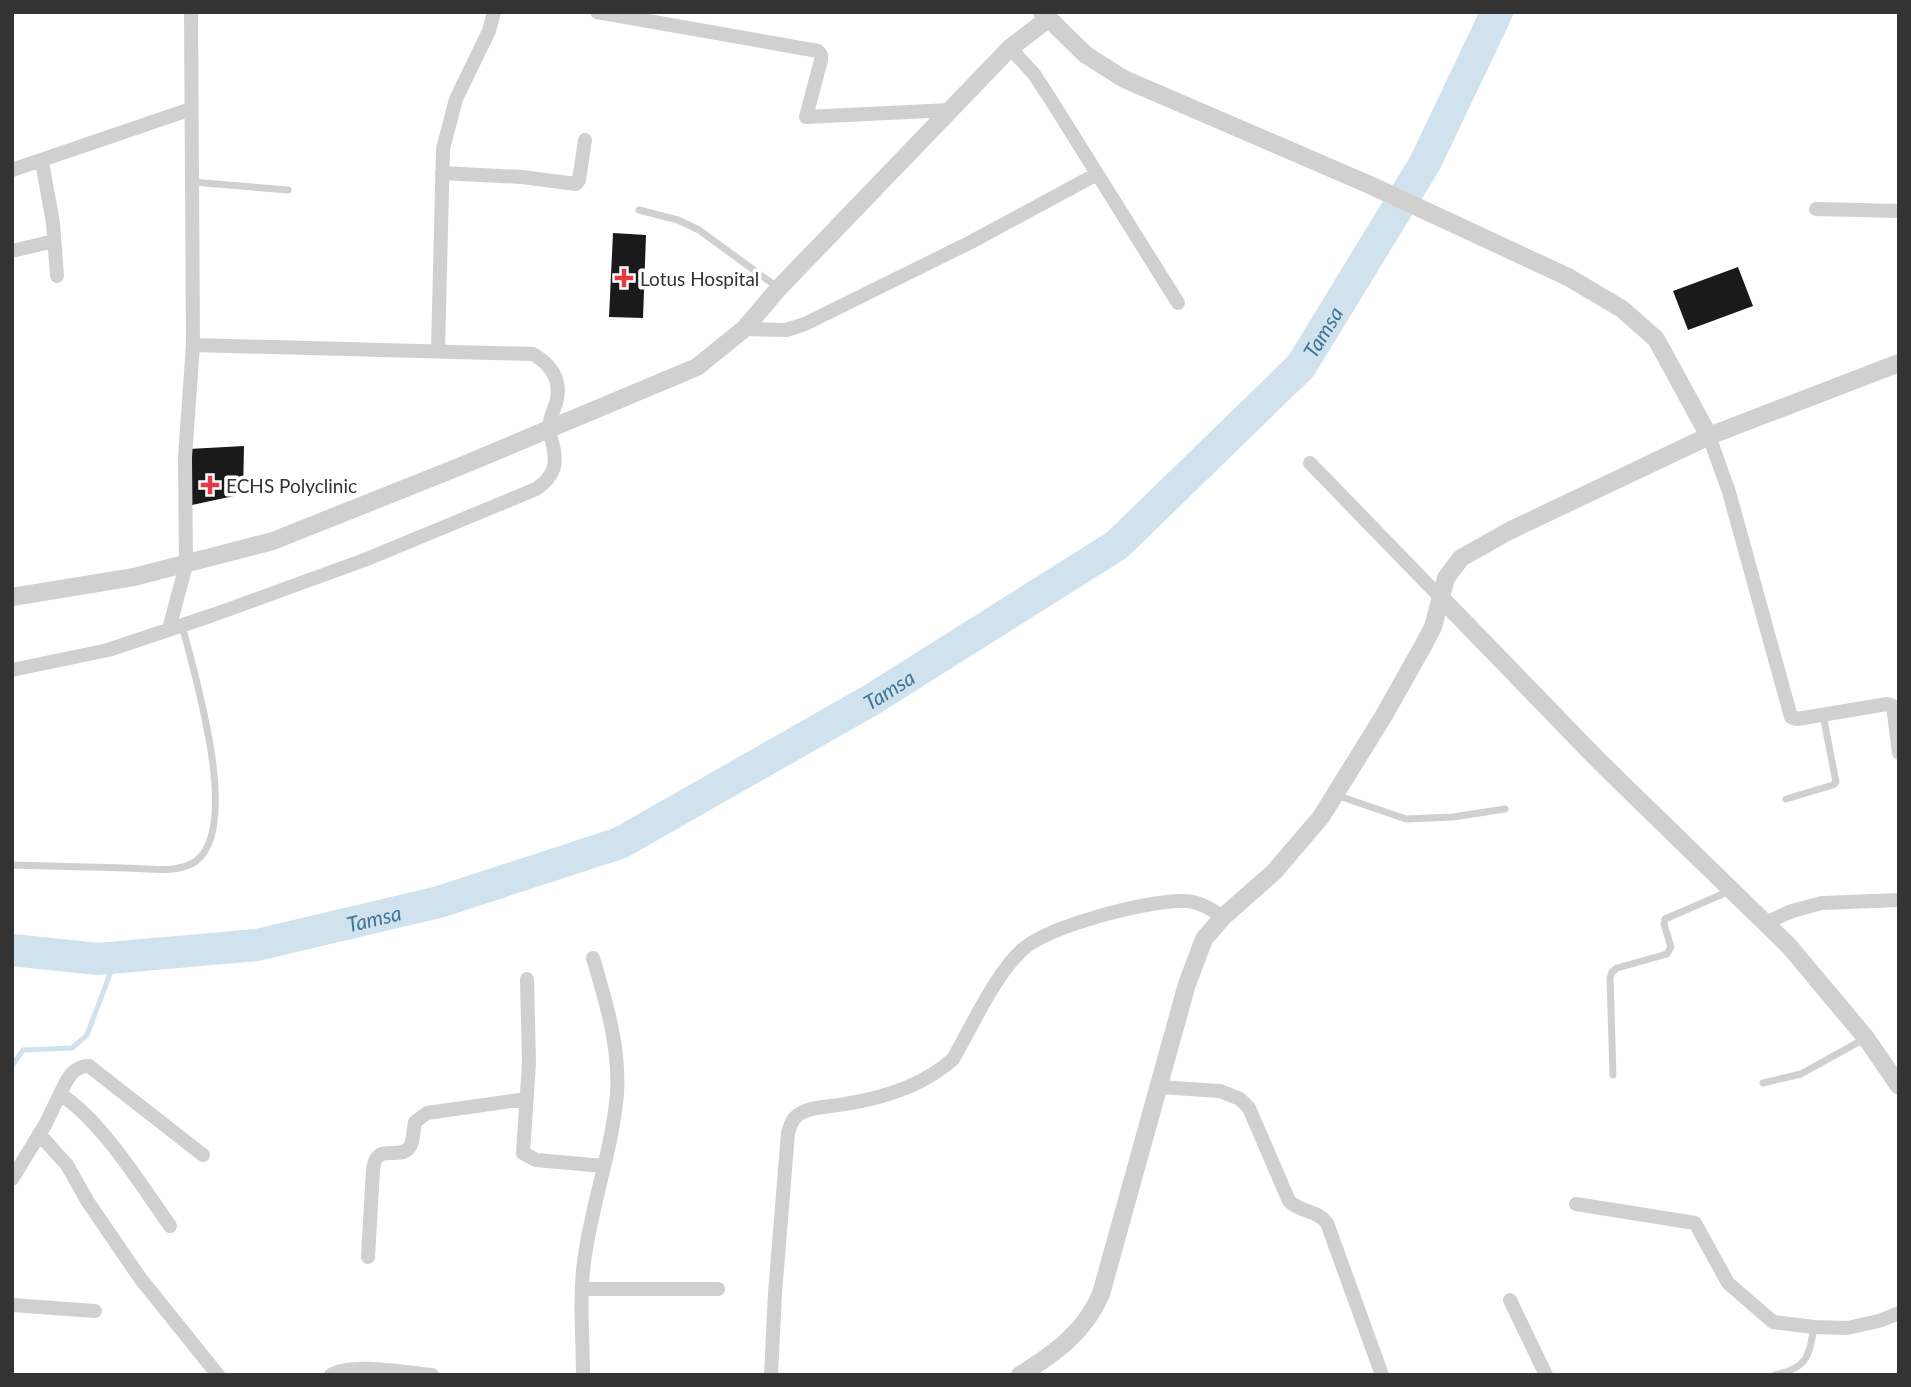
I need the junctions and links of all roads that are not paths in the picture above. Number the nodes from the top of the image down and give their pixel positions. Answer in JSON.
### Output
{"nodes":[{"id":1,"x":191,"y":12,"type":"edge"},
{"id":2,"x":494,"y":12,"type":"edge"},
{"id":3,"x":597,"y":12,"type":"edge"},
{"id":4,"x":1048,"y":15,"type":"edge"},
{"id":5,"x":1010,"y":48,"type":"junction"},
{"id":6,"x":191,"y":109,"type":"junction"},
{"id":7,"x":950,"y":110,"type":"junction"},
{"id":8,"x":585,"y":140,"type":"dead end"},
{"id":9,"x":42,"y":162,"type":"junction"},
{"id":10,"x":12,"y":170,"type":"edge"},
{"id":11,"x":442,"y":173,"type":"junction"},
{"id":12,"x":1097,"y":174,"type":"junction"},
{"id":13,"x":192,"y":182,"type":"junction"},
{"id":14,"x":288,"y":190,"type":"dead end"},
{"id":15,"x":1816,"y":209,"type":"dead end"},
{"id":16,"x":639,"y":210,"type":"dead end"},
{"id":17,"x":1899,"y":211,"type":"edge"},
{"id":18,"x":54,"y":241,"type":"junction"},
{"id":19,"x":12,"y":251,"type":"edge"},
{"id":20,"x":57,"y":276,"type":"dead end"},
{"id":21,"x":779,"y":288,"type":"junction"},
{"id":22,"x":1178,"y":303,"type":"dead end"},
{"id":23,"x":744,"y":329,"type":"junction"},
{"id":24,"x":193,"y":345,"type":"junction"},
{"id":25,"x":438,"y":350,"type":"junction"},
{"id":26,"x":1899,"y":363,"type":"edge"},
{"id":27,"x":548,"y":428,"type":"junction"},
{"id":28,"x":1709,"y":436,"type":"junction"},
{"id":29,"x":1310,"y":463,"type":"dead end"},
{"id":30,"x":186,"y":565,"type":"junction"},
{"id":31,"x":12,"y":597,"type":"edge"},
{"id":32,"x":1440,"y":597,"type":"junction"},
{"id":33,"x":175,"y":627,"type":"junction"},
{"id":34,"x":12,"y":670,"type":"edge"},
{"id":35,"x":1824,"y":715,"type":"junction"},
{"id":36,"x":1899,"y":753,"type":"edge"},
{"id":37,"x":1335,"y":795,"type":"junction"},
{"id":38,"x":1786,"y":799,"type":"dead end"},
{"id":39,"x":1505,"y":809,"type":"dead end"},
{"id":40,"x":12,"y":865,"type":"edge"},
{"id":41,"x":1732,"y":890,"type":"junction"},
{"id":42,"x":1899,"y":900,"type":"edge"},
{"id":43,"x":1223,"y":917,"type":"junction"},
{"id":44,"x":1765,"y":923,"type":"junction"},
{"id":45,"x":593,"y":958,"type":"dead end"},
{"id":46,"x":527,"y":979,"type":"dead end"},
{"id":47,"x":1866,"y":1038,"type":"junction"},
{"id":48,"x":1613,"y":1075,"type":"dead end"},
{"id":49,"x":1763,"y":1083,"type":"dead end"},
{"id":50,"x":1899,"y":1086,"type":"edge"},
{"id":51,"x":1159,"y":1087,"type":"junction"},
{"id":52,"x":60,"y":1094,"type":"junction"},
{"id":53,"x":526,"y":1099,"type":"junction"},
{"id":54,"x":39,"y":1134,"type":"junction"},
{"id":55,"x":203,"y":1155,"type":"dead end"},
{"id":56,"x":604,"y":1166,"type":"junction"},
{"id":57,"x":12,"y":1179,"type":"edge"},
{"id":58,"x":1576,"y":1204,"type":"dead end"},
{"id":59,"x":170,"y":1226,"type":"dead end"},
{"id":60,"x":368,"y":1257,"type":"dead end"},
{"id":61,"x":582,"y":1289,"type":"junction"},
{"id":62,"x":718,"y":1289,"type":"dead end"},
{"id":63,"x":1510,"y":1300,"type":"dead end"},
{"id":64,"x":12,"y":1305,"type":"edge"},
{"id":65,"x":95,"y":1311,"type":"dead end"},
{"id":66,"x":1899,"y":1313,"type":"edge"},
{"id":67,"x":1814,"y":1327,"type":"junction"},
{"id":68,"x":218,"y":1375,"type":"edge"},
{"id":69,"x":331,"y":1375,"type":"edge"},
{"id":70,"x":432,"y":1375,"type":"edge"},
{"id":71,"x":583,"y":1375,"type":"edge"},
{"id":72,"x":771,"y":1375,"type":"edge"},
{"id":73,"x":1020,"y":1375,"type":"edge"},
{"id":74,"x":1382,"y":1375,"type":"edge"},
{"id":75,"x":1546,"y":1375,"type":"edge"},
{"id":76,"x":1775,"y":1375,"type":"edge"}],
"edges":[{"from":1,"to":6,"type":"street"},
{"from":2,"to":11,"type":"street"},
{"from":3,"to":7,"type":"street"},
{"from":4,"to":5,"type":"street"},
{"from":4,"to":28,"type":"street"},
{"from":5,"to":7,"type":"street"},
{"from":5,"to":12,"type":"street"},
{"from":6,"to":9,"type":"street"},
{"from":6,"to":13,"type":"street"},
{"from":7,"to":21,"type":"street"},
{"from":8,"to":11,"type":"street"},
{"from":9,"to":10,"type":"street"},
{"from":9,"to":18,"type":"street"},
{"from":11,"to":25,"type":"street"},
{"from":12,"to":22,"type":"street"},
{"from":12,"to":23,"type":"street"},
{"from":13,"to":14,"type":"lane"},
{"from":13,"to":24,"type":"street"},
{"from":15,"to":17,"type":"street"},
{"from":16,"to":21,"type":"lane"},
{"from":18,"to":19,"type":"street"},
{"from":18,"to":20,"type":"street"},
{"from":21,"to":23,"type":"street"},
{"from":23,"to":27,"type":"street"},
{"from":24,"to":25,"type":"street"},
{"from":24,"to":30,"type":"street"},
{"from":25,"to":27,"type":"street"},
{"from":26,"to":28,"type":"street"},
{"from":27,"to":30,"type":"street"},
{"from":27,"to":33,"type":"street"},
{"from":28,"to":32,"type":"street"},
{"from":28,"to":35,"type":"street"},
{"from":29,"to":32,"type":"street"},
{"from":30,"to":31,"type":"street"},
{"from":30,"to":33,"type":"street"},
{"from":32,"to":37,"type":"street"},
{"from":32,"to":41,"type":"street"},
{"from":33,"to":34,"type":"street"},
{"from":33,"to":40,"type":"lane"},
{"from":35,"to":36,"type":"street"},
{"from":35,"to":38,"type":"lane"},
{"from":37,"to":39,"type":"lane"},
{"from":37,"to":43,"type":"street"},
{"from":41,"to":44,"type":"street"},
{"from":41,"to":48,"type":"lane"},
{"from":42,"to":44,"type":"street"},
{"from":43,"to":51,"type":"street"},
{"from":43,"to":72,"type":"street"},
{"from":44,"to":47,"type":"street"},
{"from":45,"to":56,"type":"street"},
{"from":46,"to":53,"type":"street"},
{"from":47,"to":49,"type":"lane"},
{"from":47,"to":50,"type":"street"},
{"from":51,"to":73,"type":"street"},
{"from":51,"to":74,"type":"street"},
{"from":52,"to":54,"type":"street"},
{"from":52,"to":55,"type":"street"},
{"from":52,"to":59,"type":"street"},
{"from":53,"to":56,"type":"street"},
{"from":53,"to":60,"type":"street"},
{"from":54,"to":57,"type":"street"},
{"from":54,"to":68,"type":"street"},
{"from":56,"to":61,"type":"street"},
{"from":58,"to":67,"type":"street"},
{"from":61,"to":62,"type":"street"},
{"from":61,"to":71,"type":"street"},
{"from":63,"to":75,"type":"street"},
{"from":64,"to":65,"type":"street"},
{"from":66,"to":67,"type":"street"},
{"from":67,"to":76,"type":"lane"},
{"from":69,"to":70,"type":"street"}]}
